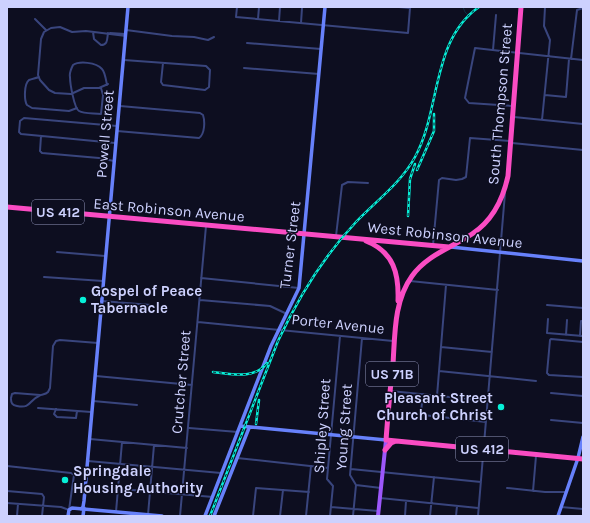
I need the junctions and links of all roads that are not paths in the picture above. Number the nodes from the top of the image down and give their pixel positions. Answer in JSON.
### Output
{"nodes":[{"id":1,"x":128,"y":7,"type":"edge"},
{"id":2,"x":237,"y":7,"type":"edge"},
{"id":3,"x":259,"y":7,"type":"edge"},
{"id":4,"x":280,"y":7,"type":"edge"},
{"id":5,"x":325,"y":7,"type":"edge"},
{"id":6,"x":399,"y":7,"type":"edge"},
{"id":7,"x":521,"y":7,"type":"edge"},
{"id":8,"x":545,"y":7,"type":"edge"},
{"id":9,"x":302,"y":8,"type":"dead end"},
{"id":10,"x":583,"y":8,"type":"edge"},
{"id":11,"x":496,"y":15,"type":"dead end"},
{"id":12,"x":35,"y":19,"type":"dead end"},
{"id":13,"x":258,"y":19,"type":"junction"},
{"id":14,"x":279,"y":21,"type":"junction"},
{"id":15,"x":301,"y":23,"type":"junction"},
{"id":16,"x":323,"y":25,"type":"junction"},
{"id":17,"x":46,"y":30,"type":"junction"},
{"id":18,"x":93,"y":32,"type":"junction"},
{"id":19,"x":108,"y":33,"type":"junction"},
{"id":20,"x":126,"y":33,"type":"junction"},
{"id":21,"x":214,"y":37,"type":"dead end"},
{"id":22,"x":247,"y":43,"type":"dead end"},
{"id":23,"x":321,"y":49,"type":"junction"},
{"id":24,"x":493,"y":50,"type":"junction"},
{"id":25,"x":517,"y":53,"type":"junction"},
{"id":26,"x":548,"y":57,"type":"junction"},
{"id":27,"x":570,"y":59,"type":"junction"},
{"id":28,"x":124,"y":60,"type":"junction"},
{"id":29,"x":583,"y":60,"type":"edge"},
{"id":30,"x":163,"y":63,"type":"junction"},
{"id":31,"x":244,"y":68,"type":"dead end"},
{"id":32,"x":319,"y":74,"type":"junction"},
{"id":33,"x":39,"y":76,"type":"junction"},
{"id":34,"x":101,"y":88,"type":"junction"},
{"id":35,"x":73,"y":94,"type":"junction"},
{"id":36,"x":545,"y":95,"type":"junction"},
{"id":37,"x":120,"y":106,"type":"junction"},
{"id":38,"x":514,"y":106,"type":"junction"},
{"id":39,"x":77,"y":108,"type":"junction"},
{"id":40,"x":513,"y":117,"type":"junction"},
{"id":41,"x":542,"y":120,"type":"junction"},
{"id":42,"x":583,"y":124,"type":"edge"},
{"id":43,"x":118,"y":129,"type":"junction"},
{"id":44,"x":41,"y":136,"type":"junction"},
{"id":45,"x":511,"y":142,"type":"junction"},
{"id":46,"x":116,"y":143,"type":"junction"},
{"id":47,"x":583,"y":150,"type":"edge"},
{"id":48,"x":115,"y":161,"type":"junction"},
{"id":49,"x":368,"y":183,"type":"dead end"},
{"id":50,"x":506,"y":186,"type":"junction"},
{"id":51,"x":7,"y":207,"type":"edge"},
{"id":52,"x":109,"y":217,"type":"junction"},
{"id":53,"x":206,"y":226,"type":"junction"},
{"id":54,"x":304,"y":234,"type":"junction"},
{"id":55,"x":336,"y":237,"type":"junction"},
{"id":56,"x":357,"y":239,"type":"junction"},
{"id":57,"x":377,"y":240,"type":"junction"},
{"id":58,"x":426,"y":244,"type":"junction"},
{"id":59,"x":433,"y":245,"type":"junction"},
{"id":60,"x":377,"y":247,"type":"junction"},
{"id":61,"x":449,"y":247,"type":"junction"},
{"id":62,"x":57,"y":252,"type":"dead end"},
{"id":63,"x":501,"y":252,"type":"junction"},
{"id":64,"x":105,"y":256,"type":"junction"},
{"id":65,"x":432,"y":257,"type":"junction"},
{"id":66,"x":583,"y":261,"type":"edge"},
{"id":67,"x":44,"y":277,"type":"dead end"},
{"id":68,"x":202,"y":278,"type":"junction"},
{"id":69,"x":103,"y":281,"type":"junction"},
{"id":70,"x":409,"y":281,"type":"junction"},
{"id":71,"x":446,"y":285,"type":"junction"},
{"id":72,"x":299,"y":288,"type":"junction"},
{"id":73,"x":401,"y":289,"type":"junction"},
{"id":74,"x":498,"y":290,"type":"junction"},
{"id":75,"x":200,"y":300,"type":"junction"},
{"id":76,"x":101,"y":301,"type":"junction"},
{"id":77,"x":151,"y":305,"type":"dead end"},
{"id":78,"x":547,"y":305,"type":"dead end"},
{"id":79,"x":398,"y":308,"type":"joint"},
{"id":80,"x":583,"y":308,"type":"edge"},
{"id":81,"x":286,"y":314,"type":"junction"},
{"id":82,"x":548,"y":319,"type":"dead end"},
{"id":83,"x":567,"y":320,"type":"dead end"},
{"id":84,"x":583,"y":321,"type":"edge"},
{"id":85,"x":198,"y":322,"type":"junction"},
{"id":86,"x":278,"y":329,"type":"junction"},
{"id":87,"x":566,"y":335,"type":"junction"},
{"id":88,"x":340,"y":336,"type":"junction"},
{"id":89,"x":582,"y":336,"type":"edge"},
{"id":90,"x":362,"y":338,"type":"junction"},
{"id":91,"x":394,"y":341,"type":"junction"},
{"id":92,"x":583,"y":342,"type":"edge"},
{"id":93,"x":98,"y":343,"type":"junction"},
{"id":94,"x":441,"y":347,"type":"junction"},
{"id":95,"x":492,"y":352,"type":"junction"},
{"id":96,"x":439,"y":371,"type":"junction"},
{"id":97,"x":94,"y":376,"type":"junction"},
{"id":98,"x":490,"y":376,"type":"junction"},
{"id":99,"x":583,"y":377,"type":"edge"},
{"id":100,"x":536,"y":381,"type":"dead end"},
{"id":101,"x":192,"y":385,"type":"junction"},
{"id":102,"x":390,"y":391,"type":"junction"},
{"id":103,"x":551,"y":393,"type":"dead end"},
{"id":104,"x":422,"y":394,"type":"junction"},
{"id":105,"x":41,"y":395,"type":"junction"},
{"id":106,"x":437,"y":396,"type":"junction"},
{"id":107,"x":583,"y":396,"type":"edge"},
{"id":108,"x":92,"y":401,"type":"junction"},
{"id":109,"x":488,"y":401,"type":"junction"},
{"id":110,"x":137,"y":405,"type":"dead end"},
{"id":111,"x":38,"y":408,"type":"dead end"},
{"id":112,"x":56,"y":409,"type":"junction"},
{"id":113,"x":77,"y":411,"type":"junction"},
{"id":114,"x":92,"y":412,"type":"junction"},
{"id":115,"x":551,"y":420,"type":"dead end"},
{"id":116,"x":486,"y":422,"type":"junction"},
{"id":117,"x":583,"y":423,"type":"edge"},
{"id":118,"x":240,"y":426,"type":"junction"},
{"id":119,"x":189,"y":428,"type":"junction"},
{"id":120,"x":249,"y":428,"type":"junction"},
{"id":121,"x":238,"y":432,"type":"junction"},
{"id":122,"x":332,"y":434,"type":"junction"},
{"id":123,"x":354,"y":437,"type":"junction"},
{"id":124,"x":583,"y":437,"type":"edge"},
{"id":125,"x":89,"y":439,"type":"junction"},
{"id":126,"x":386,"y":440,"type":"junction"},
{"id":127,"x":398,"y":441,"type":"junction"},
{"id":128,"x":122,"y":442,"type":"junction"},
{"id":129,"x":154,"y":445,"type":"junction"},
{"id":130,"x":187,"y":448,"type":"junction"},
{"id":131,"x":484,"y":449,"type":"junction"},
{"id":132,"x":385,"y":450,"type":"junction"},
{"id":133,"x":536,"y":454,"type":"junction"},
{"id":134,"x":236,"y":458,"type":"junction"},
{"id":135,"x":580,"y":458,"type":"edge"},
{"id":136,"x":87,"y":461,"type":"junction"},
{"id":137,"x":120,"y":464,"type":"junction"},
{"id":138,"x":7,"y":466,"type":"edge"},
{"id":139,"x":311,"y":466,"type":"junction"},
{"id":140,"x":152,"y":467,"type":"junction"},
{"id":141,"x":328,"y":468,"type":"junction"},
{"id":142,"x":351,"y":469,"type":"junction"},
{"id":143,"x":184,"y":470,"type":"junction"},
{"id":144,"x":383,"y":472,"type":"junction"},
{"id":145,"x":222,"y":473,"type":"junction"},
{"id":146,"x":434,"y":477,"type":"junction"},
{"id":147,"x":481,"y":482,"type":"junction"},
{"id":148,"x":356,"y":485,"type":"junction"},
{"id":149,"x":85,"y":486,"type":"junction"},
{"id":150,"x":118,"y":488,"type":"junction"},
{"id":151,"x":381,"y":488,"type":"junction"},
{"id":152,"x":507,"y":488,"type":"dead end"},
{"id":153,"x":283,"y":490,"type":"junction"},
{"id":154,"x":7,"y":491,"type":"edge"},
{"id":155,"x":150,"y":491,"type":"junction"},
{"id":156,"x":533,"y":491,"type":"junction"},
{"id":157,"x":309,"y":492,"type":"junction"},
{"id":158,"x":566,"y":492,"type":"junction"},
{"id":159,"x":183,"y":494,"type":"junction"},
{"id":160,"x":212,"y":497,"type":"junction"},
{"id":161,"x":380,"y":498,"type":"junction"},
{"id":162,"x":406,"y":501,"type":"junction"},
{"id":163,"x":431,"y":503,"type":"junction"},
{"id":164,"x":7,"y":504,"type":"edge"},
{"id":165,"x":18,"y":504,"type":"junction"},
{"id":166,"x":43,"y":506,"type":"junction"},
{"id":167,"x":457,"y":506,"type":"junction"},
{"id":168,"x":331,"y":507,"type":"junction"},
{"id":169,"x":561,"y":507,"type":"junction"},
{"id":170,"x":69,"y":508,"type":"junction"},
{"id":171,"x":478,"y":508,"type":"junction"},
{"id":172,"x":354,"y":509,"type":"junction"},
{"id":173,"x":583,"y":509,"type":"edge"},
{"id":174,"x":83,"y":511,"type":"edge"},
{"id":175,"x":116,"y":512,"type":"junction"},
{"id":176,"x":379,"y":514,"type":"edge"},
{"id":177,"x":148,"y":515,"type":"edge"},
{"id":178,"x":17,"y":516,"type":"edge"},
{"id":179,"x":42,"y":516,"type":"edge"},
{"id":180,"x":68,"y":516,"type":"edge"},
{"id":181,"x":162,"y":516,"type":"edge"},
{"id":182,"x":180,"y":516,"type":"edge"},
{"id":183,"x":205,"y":516,"type":"edge"},
{"id":184,"x":214,"y":516,"type":"edge"},
{"id":185,"x":253,"y":516,"type":"edge"},
{"id":186,"x":280,"y":516,"type":"edge"},
{"id":187,"x":306,"y":516,"type":"edge"},
{"id":188,"x":330,"y":516,"type":"edge"},
{"id":189,"x":353,"y":516,"type":"edge"},
{"id":190,"x":405,"y":516,"type":"edge"},
{"id":191,"x":430,"y":516,"type":"edge"},
{"id":192,"x":456,"y":516,"type":"edge"},
{"id":193,"x":478,"y":516,"type":"edge"},
{"id":194,"x":558,"y":516,"type":"edge"}],
"edges":[{"from":1,"to":20,"type":"street","name":"Powell Street"},
{"from":2,"to":13,"type":"street"},
{"from":3,"to":13,"type":"street"},
{"from":4,"to":14,"type":"street"},
{"from":5,"to":16,"type":"street","name":"Turner Street"},
{"from":6,"to":16,"type":"street"},
{"from":7,"to":25,"type":"highway","name":"South Thompson Street"},
{"from":8,"to":26,"type":"street"},
{"from":9,"to":15,"type":"street"},
{"from":10,"to":27,"type":"street"},
{"from":11,"to":24,"type":"street"},
{"from":12,"to":17,"type":"street"},
{"from":13,"to":14,"type":"street"},
{"from":14,"to":15,"type":"street"},
{"from":15,"to":16,"type":"street"},
{"from":16,"to":23,"type":"street","name":"Turner Street"},
{"from":17,"to":18,"type":"street"},
{"from":17,"to":33,"type":"street"},
{"from":18,"to":19,"type":"street"},
{"from":18,"to":19,"type":"street"},
{"from":19,"to":20,"type":"street"},
{"from":20,"to":21,"type":"street"},
{"from":20,"to":28,"type":"street","name":"Powell Street"},
{"from":22,"to":23,"type":"street"},
{"from":23,"to":32,"type":"street","name":"Turner Street"},
{"from":24,"to":25,"type":"street"},
{"from":24,"to":38,"type":"street"},
{"from":25,"to":26,"type":"street"},
{"from":25,"to":38,"type":"highway","name":"South Thompson Street"},
{"from":26,"to":27,"type":"street"},
{"from":26,"to":36,"type":"street"},
{"from":27,"to":29,"type":"street"},
{"from":27,"to":36,"type":"street"},
{"from":28,"to":30,"type":"street"},
{"from":28,"to":37,"type":"street","name":"Powell Street"},
{"from":30,"to":30,"type":"street"},
{"from":31,"to":32,"type":"street"},
{"from":32,"to":54,"type":"street","name":"Turner Street"},
{"from":33,"to":35,"type":"street"},
{"from":33,"to":39,"type":"street"},
{"from":34,"to":35,"type":"street"},
{"from":34,"to":35,"type":"street"},
{"from":34,"to":39,"type":"street"},
{"from":35,"to":39,"type":"street"},
{"from":36,"to":41,"type":"street"},
{"from":37,"to":43,"type":"street","name":"Powell Street"},
{"from":37,"to":43,"type":"street"},
{"from":38,"to":40,"type":"highway","name":"South Thompson Street"},
{"from":40,"to":41,"type":"street"},
{"from":40,"to":45,"type":"highway","name":"South Thompson Street"},
{"from":41,"to":42,"type":"street"},
{"from":43,"to":44,"type":"street"},
{"from":43,"to":46,"type":"street","name":"Powell Street"},
{"from":44,"to":46,"type":"street"},
{"from":44,"to":48,"type":"street"},
{"from":45,"to":47,"type":"street"},
{"from":45,"to":50,"type":"highway","name":"South Thompson Street"},
{"from":45,"to":59,"type":"street"},
{"from":46,"to":48,"type":"street","name":"Powell Street"},
{"from":48,"to":52,"type":"street","name":"Powell Street"},
{"from":49,"to":55,"type":"street"},
{"from":50,"to":61,"type":"highway","name":"South Thompson Street"},
{"from":50,"to":63,"type":"street"},
{"from":51,"to":52,"type":"highway","name":"East Robinson Avenue","number":"US 412"},
{"from":52,"to":53,"type":"highway","name":"East Robinson Avenue","number":"US 412"},
{"from":52,"to":64,"type":"street","name":"Powell Street"},
{"from":53,"to":54,"type":"highway","name":"East Robinson Avenue","number":"US 412"},
{"from":53,"to":68,"type":"street","name":"Crutcher Street"},
{"from":54,"to":55,"type":"highway","name":"West Robinson Avenue","number":"US 412"},
{"from":54,"to":72,"type":"street","name":"Turner Street"},
{"from":55,"to":56,"type":"highway","name":"West Robinson Avenue","number":"US 412"},
{"from":56,"to":57,"type":"highway","name":"West Robinson Avenue","number":"US 412"},
{"from":56,"to":60,"type":"highway","number":"US 412"},
{"from":57,"to":58,"type":"highway","name":"West Robinson Avenue"},
{"from":57,"to":60,"type":"highway"},
{"from":58,"to":59,"type":"highway","name":"West Robinson Avenue"},
{"from":58,"to":65,"type":"highway"},
{"from":59,"to":61,"type":"highway","name":"West Robinson Avenue"},
{"from":60,"to":73,"type":"highway","number":"US 412"},
{"from":61,"to":63,"type":"street","name":"West Robinson Avenue"},
{"from":61,"to":65,"type":"highway","name":"South Thompson Street"},
{"from":62,"to":64,"type":"street"},
{"from":63,"to":66,"type":"street","name":"West Robinson Avenue"},
{"from":63,"to":74,"type":"street"},
{"from":64,"to":69,"type":"street","name":"Powell Street"},
{"from":65,"to":70,"type":"highway","name":"South Thompson Street"},
{"from":67,"to":69,"type":"street"},
{"from":68,"to":72,"type":"street"},
{"from":68,"to":75,"type":"street","name":"Crutcher Street"},
{"from":69,"to":76,"type":"street","name":"Powell Street"},
{"from":70,"to":71,"type":"street"},
{"from":70,"to":73,"type":"highway","name":"South Thompson Street"},
{"from":71,"to":74,"type":"street"},
{"from":71,"to":94,"type":"street"},
{"from":72,"to":81,"type":"street","name":"Turner Street"},
{"from":73,"to":79,"type":"highway","number":"US 412"},
{"from":74,"to":95,"type":"street"},
{"from":75,"to":81,"type":"street"},
{"from":75,"to":85,"type":"street","name":"Crutcher Street"},
{"from":76,"to":77,"type":"street"},
{"from":76,"to":93,"type":"street","name":"Powell Street"},
{"from":78,"to":80,"type":"street"},
{"from":79,"to":91,"type":"highway","number":"US 71B"},
{"from":81,"to":86,"type":"street","name":"Turner Street"},
{"from":82,"to":87,"type":"street"},
{"from":83,"to":87,"type":"street"},
{"from":84,"to":89,"type":"street"},
{"from":85,"to":86,"type":"street","name":"Porter Avenue"},
{"from":85,"to":101,"type":"street","name":"Crutcher Street"},
{"from":86,"to":88,"type":"street","name":"Porter Avenue"},
{"from":86,"to":118,"type":"street","name":"Turner Street"},
{"from":87,"to":89,"type":"street"},
{"from":88,"to":90,"type":"street","name":"Porter Avenue"},
{"from":88,"to":122,"type":"street","name":"Shipley Street"},
{"from":90,"to":91,"type":"street","name":"Porter Avenue"},
{"from":90,"to":123,"type":"street","name":"Young Street"},
{"from":91,"to":102,"type":"highway","number":"US 71B"},
{"from":92,"to":99,"type":"street"},
{"from":93,"to":97,"type":"street","name":"Powell Street"},
{"from":93,"to":105,"type":"street"},
{"from":94,"to":95,"type":"street"},
{"from":94,"to":96,"type":"street"},
{"from":95,"to":98,"type":"street"},
{"from":96,"to":98,"type":"street"},
{"from":96,"to":106,"type":"street"},
{"from":97,"to":101,"type":"street"},
{"from":97,"to":108,"type":"street","name":"Powell Street"},
{"from":98,"to":100,"type":"street"},
{"from":98,"to":109,"type":"street"},
{"from":101,"to":119,"type":"street","name":"Crutcher Street"},
{"from":102,"to":104,"type":"street"},
{"from":102,"to":126,"type":"highway","number":"US 71B"},
{"from":103,"to":107,"type":"street"},
{"from":104,"to":106,"type":"street"},
{"from":104,"to":116,"type":"street"},
{"from":105,"to":105,"type":"street"},
{"from":106,"to":109,"type":"street"},
{"from":108,"to":110,"type":"street"},
{"from":108,"to":114,"type":"street","name":"Powell Street"},
{"from":109,"to":116,"type":"street"},
{"from":111,"to":112,"type":"street"},
{"from":112,"to":113,"type":"street"},
{"from":112,"to":113,"type":"street"},
{"from":113,"to":114,"type":"street"},
{"from":114,"to":125,"type":"street","name":"Powell Street"},
{"from":115,"to":117,"type":"street"},
{"from":116,"to":131,"type":"street"},
{"from":118,"to":120,"type":"street"},
{"from":118,"to":121,"type":"street","name":"Turner Street"},
{"from":119,"to":121,"type":"street"},
{"from":119,"to":130,"type":"street","name":"Crutcher Street"},
{"from":120,"to":122,"type":"street"},
{"from":120,"to":134,"type":"street"},
{"from":121,"to":145,"type":"street","name":"Turner Street"},
{"from":122,"to":123,"type":"street"},
{"from":122,"to":141,"type":"street","name":"Shipley Street"},
{"from":123,"to":126,"type":"street"},
{"from":123,"to":142,"type":"street","name":"Young Street"},
{"from":124,"to":135,"type":"street"},
{"from":125,"to":128,"type":"street"},
{"from":125,"to":136,"type":"street","name":"Powell Street"},
{"from":126,"to":127,"type":"highway","number":"US 412"},
{"from":126,"to":132,"type":"main road","number":"US 71B"},
{"from":127,"to":131,"type":"highway","number":"US 412"},
{"from":127,"to":132,"type":"highway"},
{"from":128,"to":129,"type":"street"},
{"from":128,"to":137,"type":"street"},
{"from":129,"to":130,"type":"street"},
{"from":129,"to":140,"type":"street"},
{"from":130,"to":143,"type":"street","name":"Crutcher Street"},
{"from":131,"to":133,"type":"highway","number":"US 412"},
{"from":131,"to":147,"type":"street"},
{"from":132,"to":144,"type":"main road","number":"US 71B"},
{"from":133,"to":135,"type":"highway","number":"US 412"},
{"from":133,"to":156,"type":"street"},
{"from":134,"to":139,"type":"street"},
{"from":134,"to":184,"type":"street"},
{"from":135,"to":158,"type":"street"},
{"from":136,"to":137,"type":"street"},
{"from":136,"to":149,"type":"street","name":"Powell Street"},
{"from":137,"to":140,"type":"street"},
{"from":137,"to":150,"type":"street"},
{"from":138,"to":170,"type":"street"},
{"from":139,"to":141,"type":"street"},
{"from":139,"to":157,"type":"street"},
{"from":140,"to":143,"type":"street"},
{"from":140,"to":155,"type":"street"},
{"from":141,"to":168,"type":"street","name":"Shipley Street"},
{"from":142,"to":144,"type":"street"},
{"from":142,"to":148,"type":"street","name":"Young Street"},
{"from":143,"to":145,"type":"street"},
{"from":143,"to":159,"type":"street","name":"Crutcher Street"},
{"from":144,"to":146,"type":"street"},
{"from":144,"to":151,"type":"main road","number":"US 71B"},
{"from":145,"to":160,"type":"street","name":"Turner Street"},
{"from":146,"to":147,"type":"street"},
{"from":146,"to":163,"type":"street"},
{"from":147,"to":171,"type":"street"},
{"from":148,"to":151,"type":"street"},
{"from":148,"to":172,"type":"street","name":"Young Street"},
{"from":149,"to":150,"type":"street"},
{"from":149,"to":174,"type":"street","name":"Powell Street"},
{"from":150,"to":155,"type":"street"},
{"from":150,"to":175,"type":"street"},
{"from":151,"to":161,"type":"main road","number":"US 71B"},
{"from":152,"to":156,"type":"street"},
{"from":153,"to":157,"type":"street"},
{"from":153,"to":185,"type":"street"},
{"from":153,"to":186,"type":"street"},
{"from":154,"to":166,"type":"street"},
{"from":155,"to":159,"type":"street"},
{"from":155,"to":177,"type":"street"},
{"from":156,"to":158,"type":"street"},
{"from":157,"to":187,"type":"street"},
{"from":158,"to":169,"type":"street"},
{"from":159,"to":160,"type":"street"},
{"from":159,"to":182,"type":"street","name":"Crutcher Street"},
{"from":160,"to":183,"type":"street","name":"Turner Street"},
{"from":161,"to":162,"type":"street"},
{"from":161,"to":176,"type":"main road","number":"US 71B"},
{"from":162,"to":163,"type":"street"},
{"from":162,"to":190,"type":"street"},
{"from":163,"to":167,"type":"street"},
{"from":163,"to":191,"type":"street"},
{"from":164,"to":165,"type":"street"},
{"from":165,"to":166,"type":"street"},
{"from":165,"to":178,"type":"street"},
{"from":166,"to":170,"type":"street"},
{"from":166,"to":179,"type":"street"},
{"from":167,"to":171,"type":"street"},
{"from":167,"to":192,"type":"street"},
{"from":168,"to":172,"type":"street"},
{"from":168,"to":188,"type":"street","name":"Shipley Street"},
{"from":169,"to":173,"type":"street"},
{"from":169,"to":194,"type":"street"},
{"from":170,"to":174,"type":"street"},
{"from":170,"to":180,"type":"street"},
{"from":171,"to":193,"type":"street"},
{"from":172,"to":176,"type":"street"},
{"from":172,"to":189,"type":"street","name":"Young Street"},
{"from":174,"to":175,"type":"street"},
{"from":175,"to":177,"type":"street"},
{"from":177,"to":181,"type":"street"}]}
